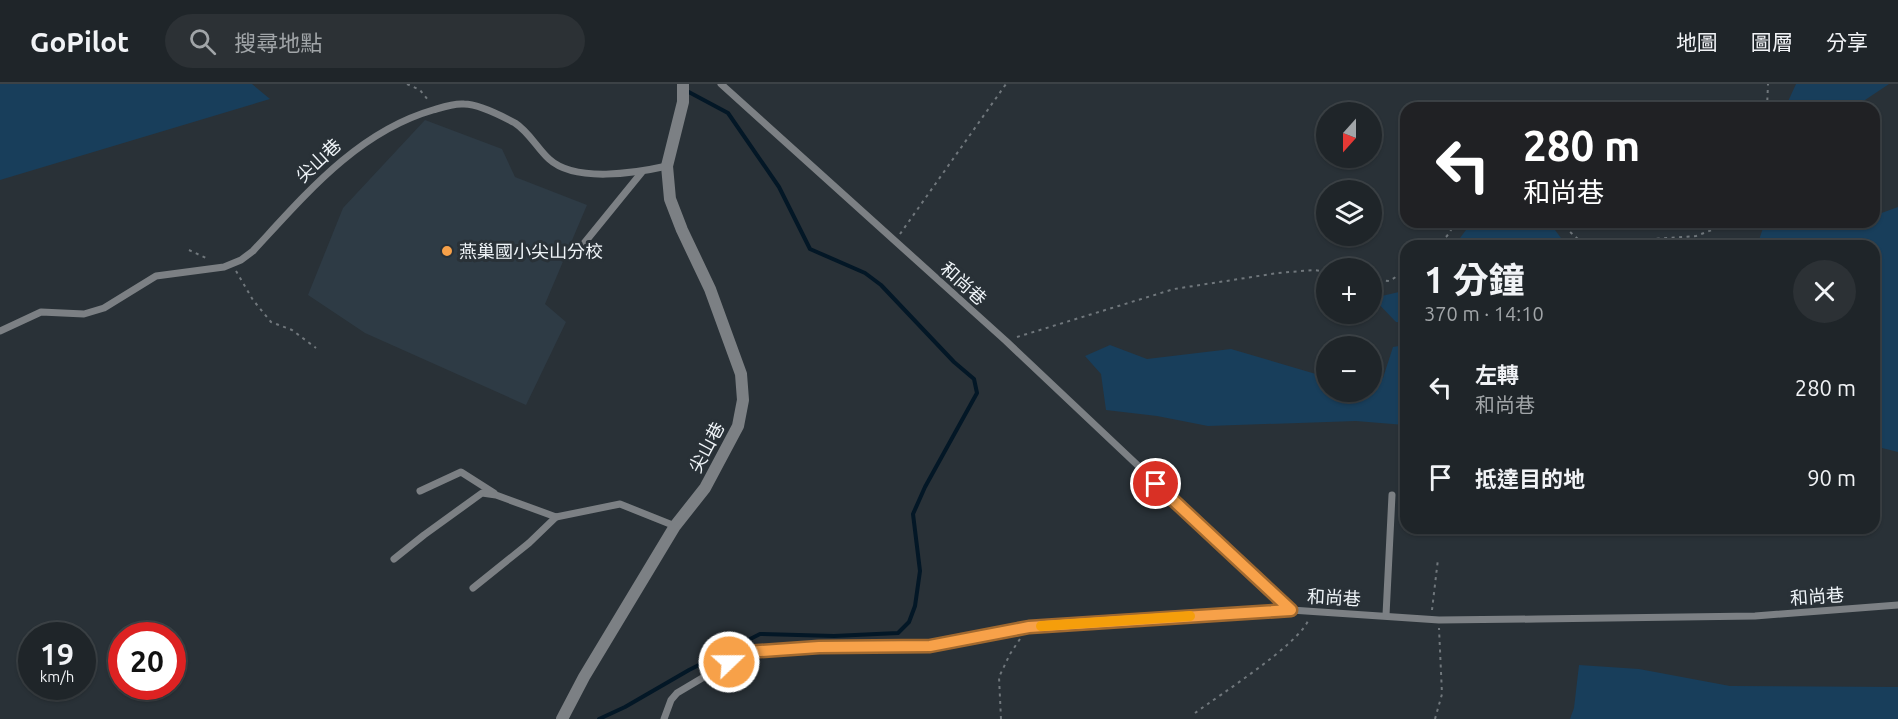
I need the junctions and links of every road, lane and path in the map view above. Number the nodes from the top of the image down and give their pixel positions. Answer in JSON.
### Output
{"nodes":[{"id":1,"x":407,"y":84,"type":"edge"},
{"id":2,"x":683,"y":84,"type":"edge"},
{"id":3,"x":722,"y":84,"type":"edge"},
{"id":4,"x":1006,"y":84,"type":"edge"},
{"id":5,"x":1768,"y":84,"type":"edge"},
{"id":6,"x":1767,"y":102,"type":"edge"},
{"id":7,"x":435,"y":109,"type":"junction"},
{"id":8,"x":668,"y":166,"type":"junction"},
{"id":9,"x":642,"y":172,"type":"junction"},
{"id":10,"x":1452,"y":228,"type":"edge"},
{"id":11,"x":1566,"y":228,"type":"edge"},
{"id":12,"x":1716,"y":228,"type":"edge"},
{"id":13,"x":1441,"y":240,"type":"edge"},
{"id":14,"x":1579,"y":240,"type":"edge"},
{"id":15,"x":1645,"y":240,"type":"edge"},
{"id":16,"x":895,"y":241,"type":"junction"},
{"id":17,"x":581,"y":247,"type":"dead end"},
{"id":18,"x":231,"y":264,"type":"junction"},
{"id":19,"x":1316,"y":270,"type":"edge"},
{"id":20,"x":1400,"y":275,"type":"edge"},
{"id":21,"x":1382,"y":280,"type":"edge"},
{"id":22,"x":0,"y":331,"type":"edge"},
{"id":23,"x":1006,"y":341,"type":"junction"},
{"id":24,"x":316,"y":348,"type":"dead end"},
{"id":25,"x":420,"y":491,"type":"dead end"},
{"id":26,"x":496,"y":495,"type":"junction"},
{"id":27,"x":1392,"y":495,"type":"dead end"},
{"id":28,"x":556,"y":517,"type":"junction"},
{"id":29,"x":675,"y":526,"type":"junction"},
{"id":30,"x":394,"y":558,"type":"dead end"},
{"id":31,"x":1438,"y":559,"type":"dead end"},
{"id":32,"x":473,"y":588,"type":"dead end"},
{"id":33,"x":1898,"y":605,"type":"edge"},
{"id":34,"x":1291,"y":610,"type":"junction"},
{"id":35,"x":1312,"y":612,"type":"junction"},
{"id":36,"x":1386,"y":615,"type":"junction"},
{"id":37,"x":1435,"y":619,"type":"junction"},
{"id":38,"x":1029,"y":627,"type":"junction"},
{"id":39,"x":1195,"y":713,"type":"dead end"},
{"id":40,"x":562,"y":719,"type":"edge"},
{"id":41,"x":664,"y":719,"type":"edge"},
{"id":42,"x":1001,"y":719,"type":"edge"},
{"id":43,"x":1434,"y":719,"type":"edge"}],
"edges":[{"from":1,"to":7,"type":"path"},
{"from":2,"to":8,"type":"street","name":"尖山巷"},
{"from":3,"to":16,"type":"lane","name":"和尚巷"},
{"from":4,"to":16,"type":"path"},
{"from":5,"to":6,"type":"path"},
{"from":7,"to":9,"type":"lane","name":"尖山巷"},
{"from":7,"to":18,"type":"lane","name":"尖山巷"},
{"from":8,"to":9,"type":"lane","name":"尖山巷"},
{"from":8,"to":29,"type":"street","name":"尖山巷"},
{"from":9,"to":17,"type":"lane"},
{"from":10,"to":13,"type":"path"},
{"from":11,"to":14,"type":"path"},
{"from":12,"to":15,"type":"path"},
{"from":16,"to":23,"type":"lane","name":"和尚巷"},
{"from":18,"to":22,"type":"lane","name":"尖山巷"},
{"from":18,"to":24,"type":"path"},
{"from":19,"to":23,"type":"path"},
{"from":20,"to":21,"type":"path"},
{"from":23,"to":34,"type":"lane","name":"和尚巷"},
{"from":25,"to":26,"type":"lane"},
{"from":26,"to":28,"type":"lane"},
{"from":26,"to":30,"type":"lane"},
{"from":27,"to":36,"type":"lane"},
{"from":28,"to":29,"type":"lane"},
{"from":28,"to":32,"type":"lane"},
{"from":29,"to":40,"type":"street","name":"尖山巷"},
{"from":31,"to":37,"type":"path"},
{"from":33,"to":37,"type":"lane","name":"和尚巷"},
{"from":34,"to":35,"type":"lane","name":"和尚巷"},
{"from":34,"to":38,"type":"lane"},
{"from":35,"to":36,"type":"lane","name":"和尚巷"},
{"from":35,"to":39,"type":"path"},
{"from":36,"to":37,"type":"lane","name":"和尚巷"},
{"from":37,"to":43,"type":"path"},
{"from":38,"to":41,"type":"lane"},
{"from":38,"to":42,"type":"path"}]}
